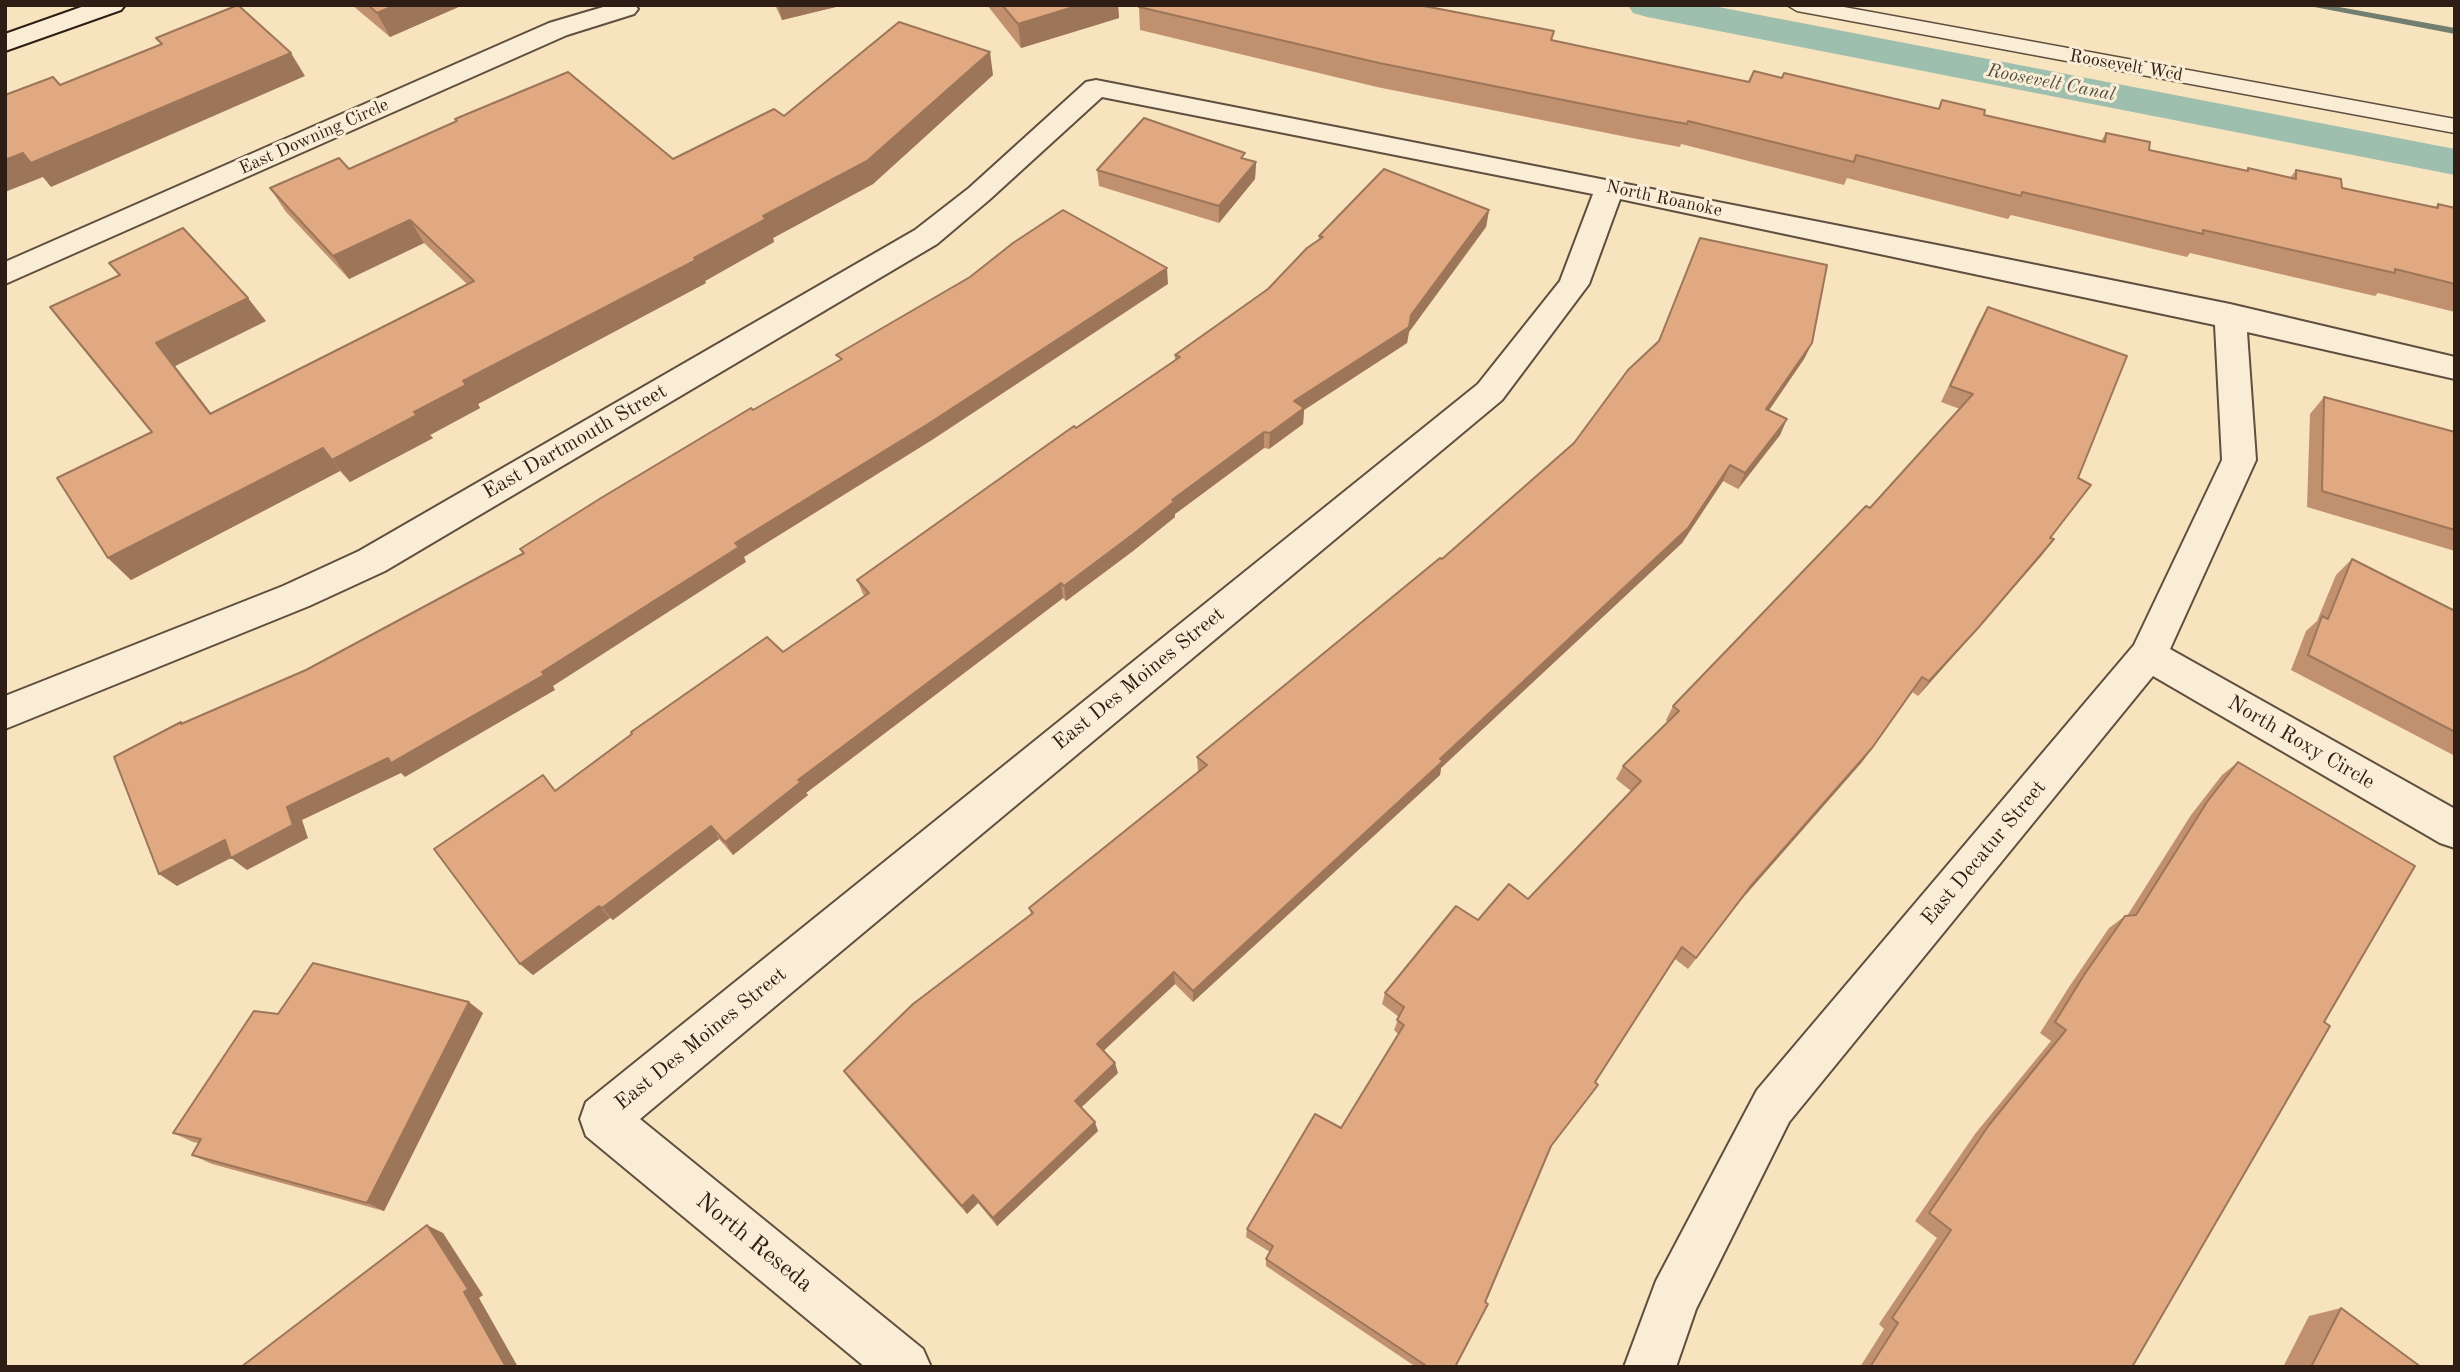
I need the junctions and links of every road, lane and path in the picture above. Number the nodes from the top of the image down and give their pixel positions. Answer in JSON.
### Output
{"nodes":[{"id":1,"x":112,"y":5,"type":"edge"},
{"id":2,"x":1797,"y":5,"type":"edge"},
{"id":3,"x":625,"y":9,"type":"dead end"},
{"id":4,"x":5,"y":43,"type":"edge"},
{"id":5,"x":1096,"y":88,"type":"joint"},
{"id":6,"x":2455,"y":126,"type":"edge"},
{"id":7,"x":1610,"y":188,"type":"junction"},
{"id":8,"x":5,"y":274,"type":"edge"},
{"id":9,"x":2230,"y":316,"type":"junction"},
{"id":10,"x":2455,"y":368,"type":"edge"},
{"id":11,"x":2148,"y":655,"type":"junction"},
{"id":12,"x":5,"y":713,"type":"edge"},
{"id":13,"x":2455,"y":830,"type":"edge"},
{"id":14,"x":603,"y":1119,"type":"joint"},
{"id":15,"x":905,"y":1367,"type":"edge"},
{"id":16,"x":1650,"y":1367,"type":"edge"}],
"edges":[{"from":1,"to":4,"type":"street"},
{"from":2,"to":6,"type":"lane","name":"Roosevelt Wcd"},
{"from":3,"to":8,"type":"street","name":"East Downing Circle"},
{"from":5,"to":7,"type":"street","name":"North Roanoke"},
{"from":5,"to":12,"type":"street","name":"East Dartmouth Street"},
{"from":7,"to":9,"type":"street","name":"North Roanoke"},
{"from":7,"to":14,"type":"street","name":"East Des Moines Street"},
{"from":9,"to":10,"type":"street","name":"North Roanoke"},
{"from":9,"to":11,"type":"street","name":"East Decatur Street"},
{"from":11,"to":13,"type":"street","name":"North Roxy Circle"},
{"from":11,"to":16,"type":"street","name":"East Decatur Street"},
{"from":14,"to":15,"type":"street","name":"North Reseda"}]}
